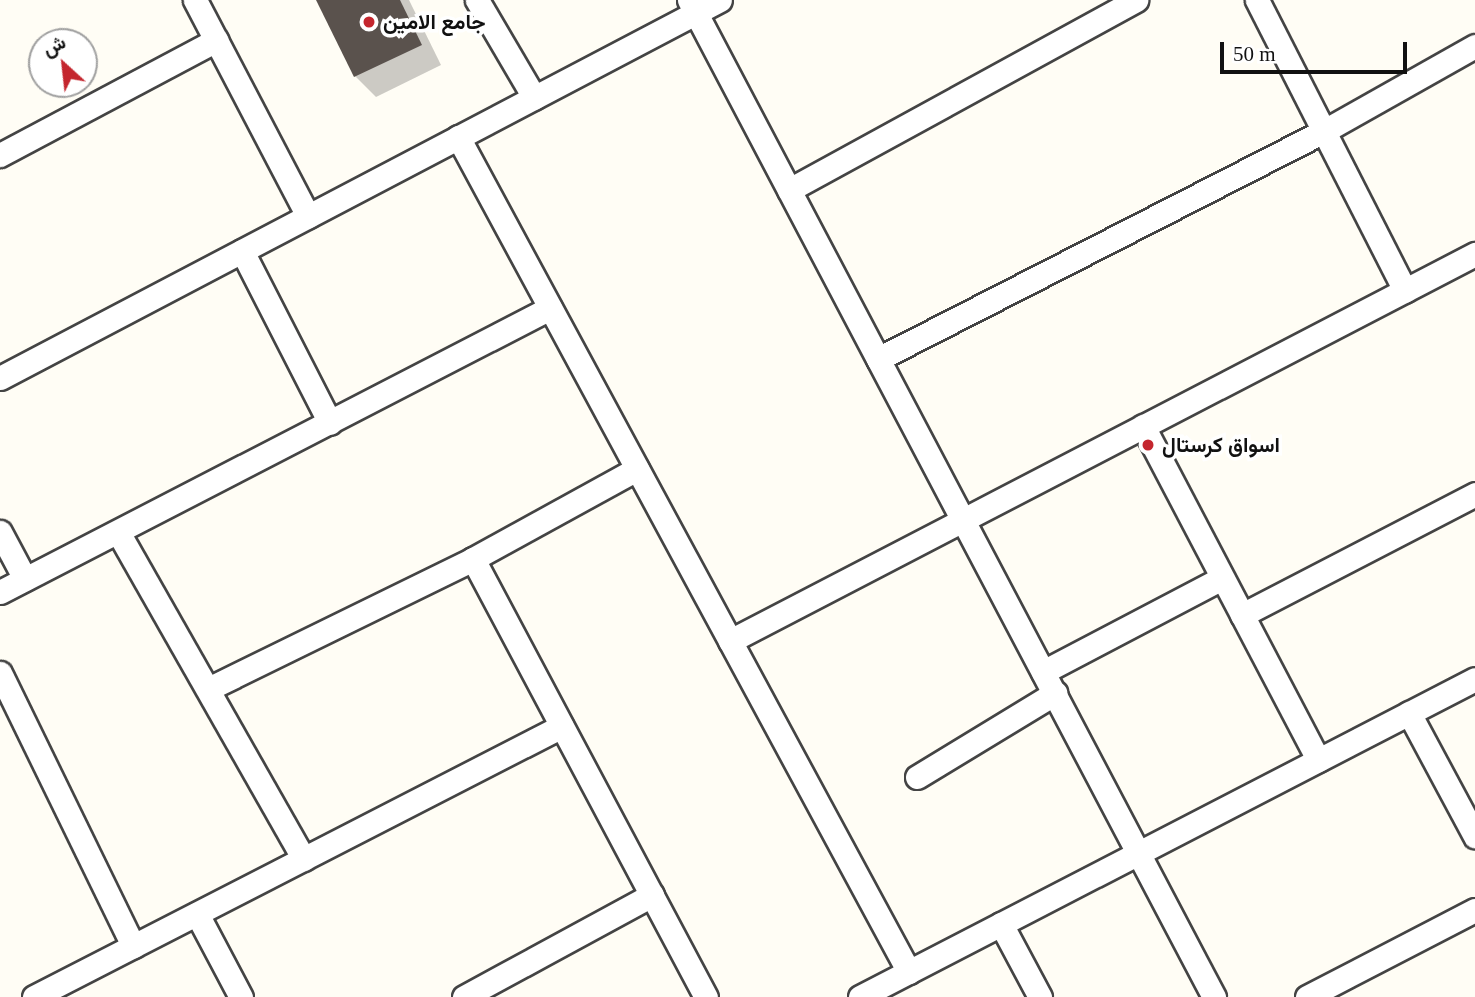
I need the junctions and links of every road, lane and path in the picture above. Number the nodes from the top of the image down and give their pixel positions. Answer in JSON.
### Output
{"nodes":[{"id":1,"x":195,"y":0,"type":"edge"},
{"id":2,"x":477,"y":0,"type":"edge"},
{"id":3,"x":719,"y":0,"type":"edge"},
{"id":4,"x":1136,"y":0,"type":"edge"},
{"id":5,"x":1257,"y":0,"type":"edge"},
{"id":6,"x":692,"y":6,"type":"edge"},
{"id":7,"x":216,"y":40,"type":"junction"},
{"id":8,"x":1475,"y":46,"type":"edge"},
{"id":9,"x":534,"y":97,"type":"junction"},
{"id":10,"x":1324,"y":131,"type":"junction"},
{"id":11,"x":458,"y":137,"type":"junction"},
{"id":12,"x":0,"y":155,"type":"edge"},
{"id":13,"x":789,"y":190,"type":"junction"},
{"id":14,"x":308,"y":216,"type":"junction"},
{"id":15,"x":242,"y":251,"type":"junction"},
{"id":16,"x":1475,"y":254,"type":"edge"},
{"id":17,"x":1405,"y":290,"type":"junction"},
{"id":18,"x":550,"y":309,"type":"junction"},
{"id":19,"x":878,"y":359,"type":"junction"},
{"id":20,"x":0,"y":378,"type":"edge"},
{"id":21,"x":330,"y":424,"type":"junction"},
{"id":22,"x":1143,"y":426,"type":"junction"},
{"id":23,"x":637,"y":469,"type":"junction"},
{"id":24,"x":1475,"y":494,"type":"edge"},
{"id":25,"x":963,"y":520,"type":"junction"},
{"id":26,"x":0,"y":532,"type":"edge"},
{"id":27,"x":118,"y":532,"type":"junction"},
{"id":28,"x":473,"y":559,"type":"junction"},
{"id":29,"x":1222,"y":578,"type":"junction"},
{"id":30,"x":25,"y":579,"type":"junction"},
{"id":31,"x":0,"y":592,"type":"edge"},
{"id":32,"x":1242,"y":615,"type":"junction"},
{"id":33,"x":730,"y":641,"type":"junction"},
{"id":34,"x":1043,"y":672,"type":"junction"},
{"id":35,"x":0,"y":673,"type":"edge"},
{"id":36,"x":1475,"y":678,"type":"edge"},
{"id":37,"x":208,"y":689,"type":"junction"},
{"id":38,"x":1055,"y":693,"type":"junction"},
{"id":39,"x":1409,"y":713,"type":"junction"},
{"id":40,"x":562,"y":726,"type":"junction"},
{"id":41,"x":1318,"y":760,"type":"junction"},
{"id":42,"x":917,"y":777,"type":"dead end"},
{"id":43,"x":1475,"y":836,"type":"edge"},
{"id":44,"x":1139,"y":853,"type":"junction"},
{"id":45,"x":304,"y":859,"type":"junction"},
{"id":46,"x":652,"y":895,"type":"junction"},
{"id":47,"x":1475,"y":910,"type":"edge"},
{"id":48,"x":197,"y":914,"type":"junction"},
{"id":49,"x":1001,"y":924,"type":"junction"},
{"id":50,"x":134,"y":946,"type":"junction"},
{"id":51,"x":909,"y":972,"type":"junction"},
{"id":52,"x":34,"y":997,"type":"edge"},
{"id":53,"x":241,"y":997,"type":"edge"},
{"id":54,"x":464,"y":997,"type":"edge"},
{"id":55,"x":706,"y":997,"type":"edge"},
{"id":56,"x":860,"y":997,"type":"edge"},
{"id":57,"x":1041,"y":997,"type":"edge"},
{"id":58,"x":1214,"y":997,"type":"edge"},
{"id":59,"x":1307,"y":997,"type":"edge"}],
"edges":[{"from":1,"to":7,"type":"street"},
{"from":2,"to":9,"type":"street"},
{"from":3,"to":6,"type":"street"},
{"from":4,"to":13,"type":"street"},
{"from":5,"to":10,"type":"street"},
{"from":6,"to":9,"type":"street"},
{"from":6,"to":13,"type":"street"},
{"from":7,"to":12,"type":"street"},
{"from":7,"to":14,"type":"street"},
{"from":8,"to":10,"type":"street"},
{"from":9,"to":11,"type":"street"},
{"from":10,"to":17,"type":"street"},
{"from":10,"to":19,"type":"street"},
{"from":11,"to":14,"type":"street"},
{"from":11,"to":18,"type":"street"},
{"from":13,"to":19,"type":"street"},
{"from":14,"to":15,"type":"street"},
{"from":15,"to":20,"type":"street"},
{"from":15,"to":21,"type":"street"},
{"from":16,"to":17,"type":"street"},
{"from":17,"to":22,"type":"street"},
{"from":18,"to":21,"type":"street"},
{"from":18,"to":23,"type":"street"},
{"from":19,"to":25,"type":"street"},
{"from":21,"to":27,"type":"street"},
{"from":22,"to":25,"type":"street"},
{"from":22,"to":29,"type":"street"},
{"from":23,"to":28,"type":"street"},
{"from":23,"to":33,"type":"street"},
{"from":24,"to":32,"type":"street"},
{"from":25,"to":33,"type":"street"},
{"from":25,"to":34,"type":"street"},
{"from":26,"to":30,"type":"street"},
{"from":27,"to":30,"type":"street"},
{"from":27,"to":37,"type":"street"},
{"from":28,"to":37,"type":"street"},
{"from":28,"to":40,"type":"street"},
{"from":29,"to":32,"type":"street"},
{"from":29,"to":34,"type":"street"},
{"from":30,"to":31,"type":"street"},
{"from":32,"to":41,"type":"street"},
{"from":33,"to":51,"type":"street"},
{"from":34,"to":38,"type":"street"},
{"from":35,"to":50,"type":"street"},
{"from":36,"to":39,"type":"street"},
{"from":37,"to":45,"type":"street"},
{"from":38,"to":42,"type":"street"},
{"from":38,"to":44,"type":"street"},
{"from":39,"to":41,"type":"street"},
{"from":39,"to":43,"type":"street"},
{"from":40,"to":45,"type":"street"},
{"from":40,"to":46,"type":"street"},
{"from":41,"to":44,"type":"street"},
{"from":44,"to":49,"type":"street"},
{"from":44,"to":58,"type":"street"},
{"from":45,"to":48,"type":"street"},
{"from":46,"to":54,"type":"street"},
{"from":46,"to":55,"type":"street"},
{"from":47,"to":59,"type":"street"},
{"from":48,"to":50,"type":"street"},
{"from":48,"to":53,"type":"street"},
{"from":49,"to":51,"type":"street"},
{"from":49,"to":57,"type":"street"},
{"from":50,"to":52,"type":"street"},
{"from":51,"to":56,"type":"street"}]}
